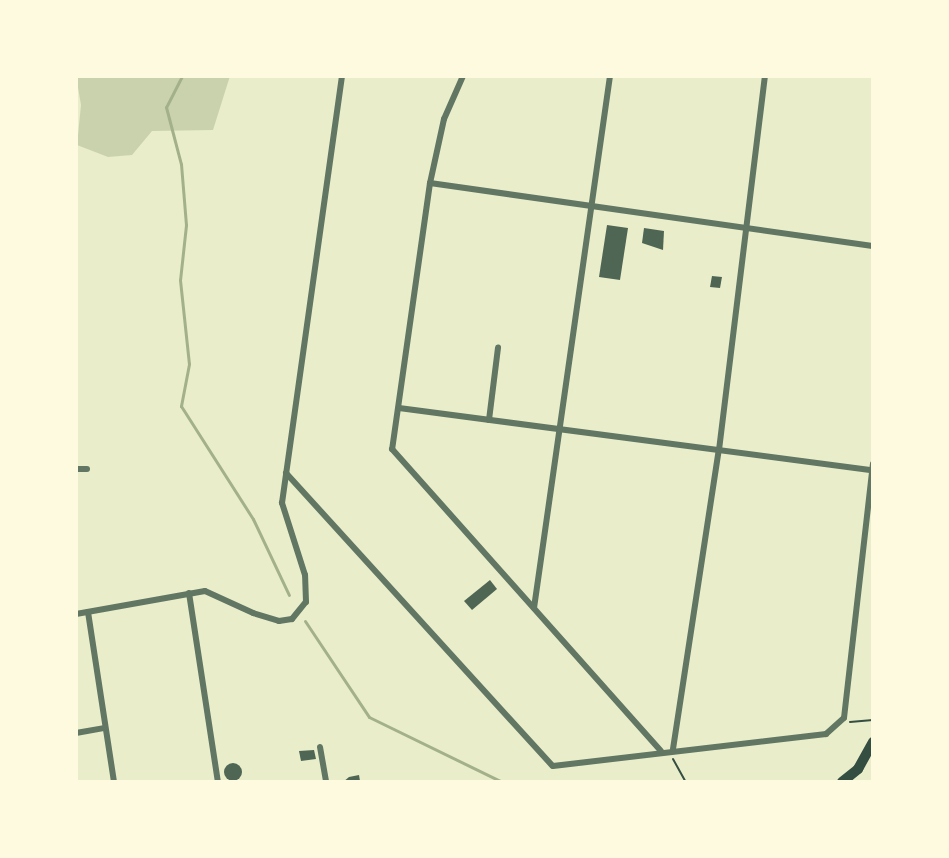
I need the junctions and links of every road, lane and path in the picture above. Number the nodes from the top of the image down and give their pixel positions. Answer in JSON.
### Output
{"nodes":[{"id":1,"x":342,"y":76,"type":"edge"},
{"id":2,"x":463,"y":76,"type":"edge"},
{"id":3,"x":610,"y":76,"type":"edge"},
{"id":4,"x":765,"y":76,"type":"edge"},
{"id":5,"x":430,"y":183,"type":"junction"},
{"id":6,"x":590,"y":205,"type":"junction"},
{"id":7,"x":744,"y":227,"type":"junction"},
{"id":8,"x":873,"y":246,"type":"edge"},
{"id":9,"x":498,"y":348,"type":"dead end"},
{"id":10,"x":399,"y":408,"type":"junction"},
{"id":11,"x":489,"y":420,"type":"junction"},
{"id":12,"x":558,"y":429,"type":"junction"},
{"id":13,"x":719,"y":450,"type":"junction"},
{"id":14,"x":873,"y":464,"type":"edge"},
{"id":15,"x":76,"y":469,"type":"edge"},
{"id":16,"x":87,"y":469,"type":"dead end"},
{"id":17,"x":872,"y":470,"type":"edge"},
{"id":18,"x":286,"y":473,"type":"junction"},
{"id":19,"x":189,"y":593,"type":"junction"},
{"id":20,"x":534,"y":608,"type":"junction"},
{"id":21,"x":88,"y":612,"type":"junction"},
{"id":22,"x":76,"y":614,"type":"edge"},
{"id":23,"x":841,"y":720,"type":"junction"},
{"id":24,"x":873,"y":720,"type":"edge"},
{"id":25,"x":104,"y":728,"type":"junction"},
{"id":26,"x":76,"y":733,"type":"edge"},
{"id":27,"x":873,"y":742,"type":"edge"},
{"id":28,"x":320,"y":747,"type":"dead end"},
{"id":29,"x":667,"y":750,"type":"junction"},
{"id":30,"x":114,"y":782,"type":"edge"},
{"id":31,"x":218,"y":782,"type":"edge"},
{"id":32,"x":326,"y":782,"type":"edge"},
{"id":33,"x":686,"y":782,"type":"edge"},
{"id":34,"x":842,"y":782,"type":"edge"}],
"edges":[{"from":1,"to":18,"type":"street"},
{"from":2,"to":5,"type":"street"},
{"from":3,"to":6,"type":"street"},
{"from":4,"to":7,"type":"street"},
{"from":5,"to":6,"type":"street"},
{"from":5,"to":10,"type":"street"},
{"from":6,"to":7,"type":"street"},
{"from":6,"to":12,"type":"street"},
{"from":7,"to":8,"type":"street"},
{"from":7,"to":13,"type":"street"},
{"from":9,"to":11,"type":"street"},
{"from":10,"to":11,"type":"street"},
{"from":10,"to":20,"type":"street"},
{"from":11,"to":12,"type":"street"},
{"from":12,"to":13,"type":"street"},
{"from":12,"to":20,"type":"street"},
{"from":13,"to":17,"type":"street"},
{"from":13,"to":29,"type":"street"},
{"from":14,"to":17,"type":"street"},
{"from":15,"to":16,"type":"street"},
{"from":17,"to":23,"type":"street"},
{"from":18,"to":19,"type":"street"},
{"from":18,"to":29,"type":"street"},
{"from":19,"to":21,"type":"street"},
{"from":19,"to":31,"type":"street"},
{"from":20,"to":29,"type":"street"},
{"from":21,"to":22,"type":"street"},
{"from":21,"to":25,"type":"street"},
{"from":23,"to":24,"type":"path"},
{"from":23,"to":29,"type":"street"},
{"from":25,"to":26,"type":"street"},
{"from":25,"to":30,"type":"street"},
{"from":27,"to":34,"type":"highway"},
{"from":28,"to":32,"type":"street"},
{"from":29,"to":33,"type":"path"}]}
